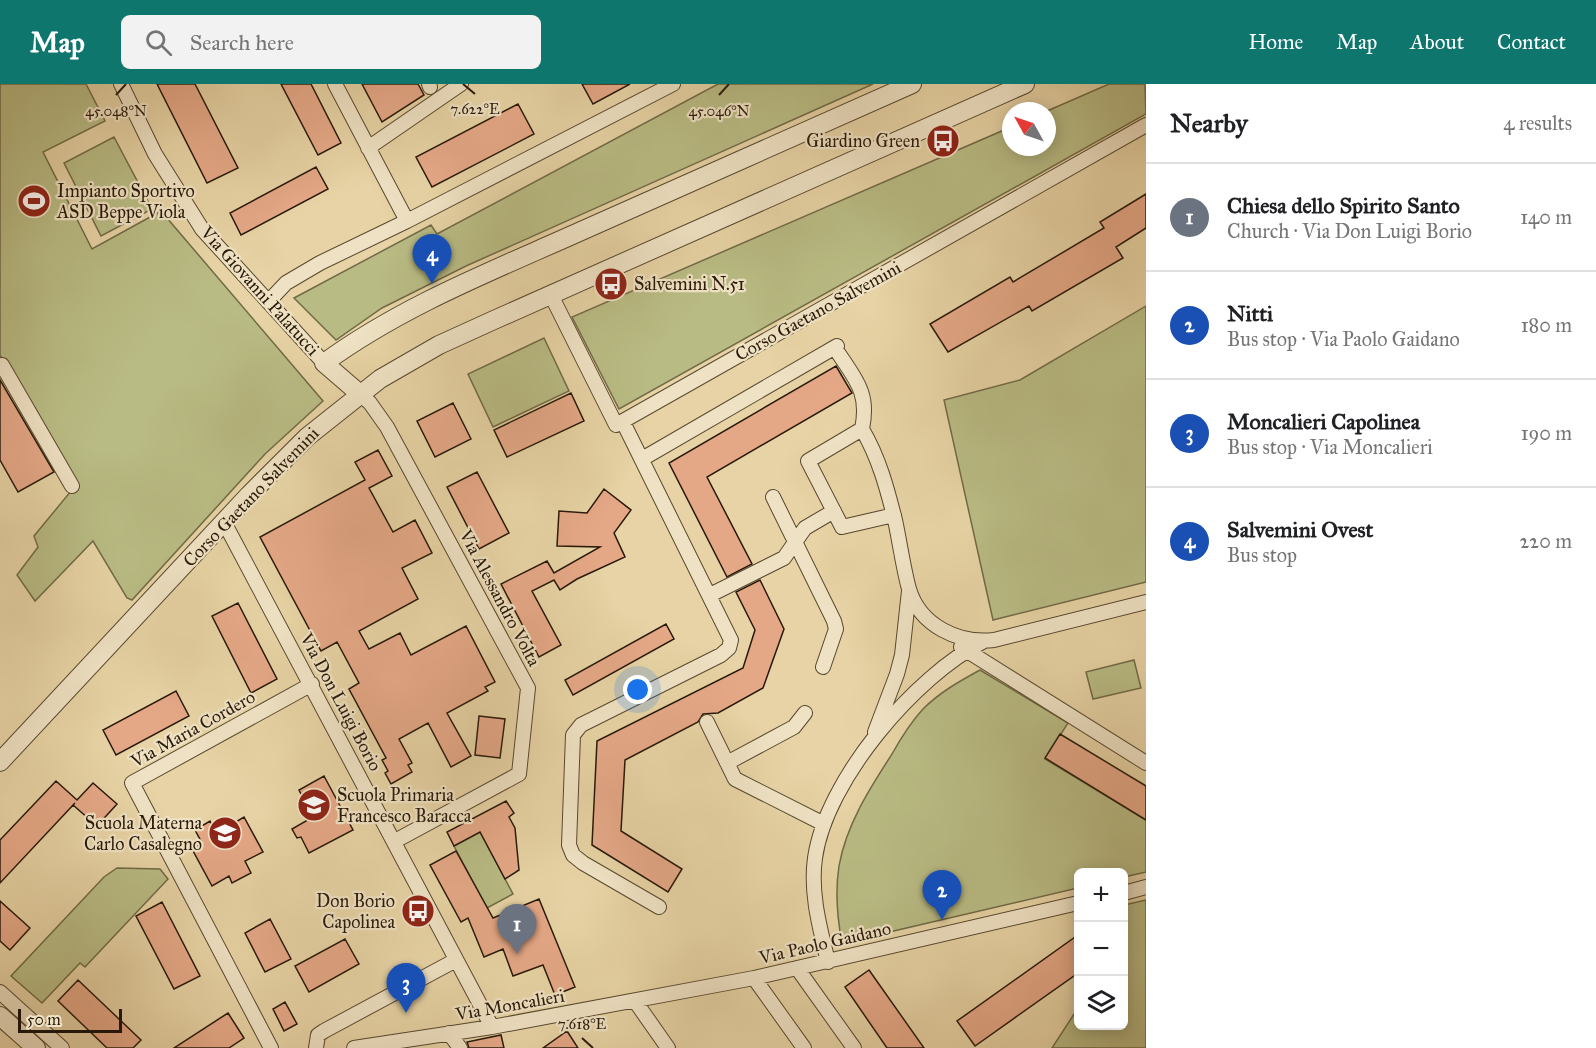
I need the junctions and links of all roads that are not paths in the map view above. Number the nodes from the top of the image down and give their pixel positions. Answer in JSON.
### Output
{"nodes":[{"id":1,"x":121,"y":84,"type":"edge"},
{"id":2,"x":335,"y":84,"type":"edge"},
{"id":3,"x":461,"y":84,"type":"edge"},
{"id":4,"x":673,"y":84,"type":"edge"},
{"id":5,"x":912,"y":84,"type":"edge"},
{"id":6,"x":1025,"y":84,"type":"edge"},
{"id":7,"x":1146,"y":125,"type":"edge"},
{"id":8,"x":368,"y":148,"type":"junction"},
{"id":9,"x":407,"y":221,"type":"junction"},
{"id":10,"x":551,"y":295,"type":"junction"},
{"id":11,"x":268,"y":302,"type":"junction"},
{"id":12,"x":324,"y":363,"type":"junction"},
{"id":13,"x":0,"y":366,"type":"edge"},
{"id":14,"x":360,"y":394,"type":"junction"},
{"id":15,"x":623,"y":422,"type":"junction"},
{"id":16,"x":862,"y":429,"type":"junction"},
{"id":17,"x":642,"y":459,"type":"junction"},
{"id":18,"x":72,"y":486,"type":"dead end"},
{"id":19,"x":773,"y":497,"type":"dead end"},
{"id":20,"x":834,"y":511,"type":"junction"},
{"id":21,"x":894,"y":515,"type":"junction"},
{"id":22,"x":224,"y":522,"type":"junction"},
{"id":23,"x":795,"y":542,"type":"junction"},
{"id":24,"x":909,"y":591,"type":"junction"},
{"id":25,"x":710,"y":596,"type":"junction"},
{"id":26,"x":1146,"y":602,"type":"edge"},
{"id":27,"x":941,"y":630,"type":"junction"},
{"id":28,"x":984,"y":641,"type":"junction"},
{"id":29,"x":965,"y":651,"type":"junction"},
{"id":30,"x":823,"y":667,"type":"dead end"},
{"id":31,"x":312,"y":684,"type":"junction"},
{"id":32,"x":806,"y":713,"type":"dead end"},
{"id":33,"x":707,"y":722,"type":"dead end"},
{"id":34,"x":871,"y":742,"type":"junction"},
{"id":35,"x":0,"y":762,"type":"edge"},
{"id":36,"x":727,"y":763,"type":"junction"},
{"id":37,"x":1146,"y":763,"type":"edge"},
{"id":38,"x":824,"y":824,"type":"junction"},
{"id":39,"x":395,"y":841,"type":"junction"},
{"id":40,"x":1146,"y":887,"type":"edge"},
{"id":41,"x":1128,"y":892,"type":"edge"},
{"id":42,"x":1074,"y":904,"type":"edge"},
{"id":43,"x":659,"y":908,"type":"dead end"},
{"id":44,"x":456,"y":960,"type":"junction"},
{"id":45,"x":828,"y":962,"type":"junction"},
{"id":46,"x":797,"y":968,"type":"junction"},
{"id":47,"x":754,"y":978,"type":"junction"},
{"id":48,"x":0,"y":992,"type":"edge"},
{"id":49,"x":635,"y":1001,"type":"junction"},
{"id":50,"x":0,"y":1016,"type":"edge"},
{"id":51,"x":492,"y":1027,"type":"junction"},
{"id":52,"x":449,"y":1034,"type":"junction"},
{"id":53,"x":36,"y":1048,"type":"edge"},
{"id":54,"x":62,"y":1048,"type":"edge"},
{"id":55,"x":271,"y":1048,"type":"edge"},
{"id":56,"x":316,"y":1048,"type":"edge"},
{"id":57,"x":354,"y":1048,"type":"edge"},
{"id":58,"x":460,"y":1048,"type":"edge"},
{"id":59,"x":668,"y":1048,"type":"edge"},
{"id":60,"x":804,"y":1048,"type":"edge"},
{"id":61,"x":854,"y":1048,"type":"edge"}],
"edges":[{"from":1,"to":11,"type":"street","name":"Via Giovanni Palatucci"},
{"from":2,"to":8,"type":"street"},
{"from":3,"to":8,"type":"street"},
{"from":4,"to":9,"type":"street"},
{"from":5,"to":12,"type":"street"},
{"from":6,"to":10,"type":"street","name":"Corso Gaetano Salvemini"},
{"from":7,"to":15,"type":"street","name":"Corso Gaetano Salvemini"},
{"from":8,"to":9,"type":"street"},
{"from":9,"to":11,"type":"street"},
{"from":10,"to":14,"type":"street","name":"Corso Gaetano Salvemini"},
{"from":10,"to":15,"type":"street"},
{"from":11,"to":12,"type":"street","name":"Via Giovanni Palatucci"},
{"from":12,"to":14,"type":"street","name":"Via Giovanni Palatucci"},
{"from":13,"to":18,"type":"street"},
{"from":14,"to":22,"type":"street","name":"Corso Gaetano Salvemini"},
{"from":14,"to":39,"type":"street","name":"Via Alessandro Volta"},
{"from":15,"to":17,"type":"street"},
{"from":16,"to":17,"type":"street"},
{"from":16,"to":20,"type":"street"},
{"from":16,"to":21,"type":"street"},
{"from":17,"to":25,"type":"street"},
{"from":19,"to":23,"type":"street"},
{"from":20,"to":21,"type":"street"},
{"from":20,"to":23,"type":"street"},
{"from":21,"to":24,"type":"street"},
{"from":22,"to":31,"type":"street","name":"Via Don Luigi Borio"},
{"from":22,"to":35,"type":"street","name":"Corso Gaetano Salvemini"},
{"from":23,"to":25,"type":"street"},
{"from":23,"to":30,"type":"street"},
{"from":24,"to":27,"type":"street"},
{"from":24,"to":34,"type":"street"},
{"from":25,"to":43,"type":"street"},
{"from":26,"to":28,"type":"street"},
{"from":27,"to":28,"type":"street"},
{"from":27,"to":29,"type":"street"},
{"from":28,"to":29,"type":"street"},
{"from":29,"to":34,"type":"street"},
{"from":29,"to":37,"type":"street"},
{"from":31,"to":39,"type":"street","name":"Via Don Luigi Borio"},
{"from":31,"to":55,"type":"street","name":"Via Maria Cordero"},
{"from":32,"to":36,"type":"street"},
{"from":33,"to":36,"type":"street"},
{"from":34,"to":38,"type":"street"},
{"from":36,"to":38,"type":"street"},
{"from":38,"to":45,"type":"street"},
{"from":39,"to":44,"type":"street","name":"Via Don Luigi Borio"},
{"from":40,"to":41,"type":"street"},
{"from":42,"to":45,"type":"street","name":"Via Paolo Gaidano"},
{"from":44,"to":51,"type":"street","name":"Via Don Luigi Borio"},
{"from":44,"to":56,"type":"street"},
{"from":45,"to":46,"type":"street","name":"Via Paolo Gaidano"},
{"from":46,"to":47,"type":"street","name":"Via Paolo Gaidano"},
{"from":46,"to":61,"type":"street"},
{"from":47,"to":49,"type":"street","name":"Via Paolo Gaidano"},
{"from":47,"to":60,"type":"street"},
{"from":48,"to":54,"type":"street"},
{"from":49,"to":51,"type":"street","name":"Via Moncalieri"},
{"from":49,"to":59,"type":"street"},
{"from":50,"to":53,"type":"street"},
{"from":51,"to":52,"type":"street","name":"Via Moncalieri"},
{"from":52,"to":57,"type":"street","name":"Via Moncalieri"},
{"from":52,"to":58,"type":"street"}]}
